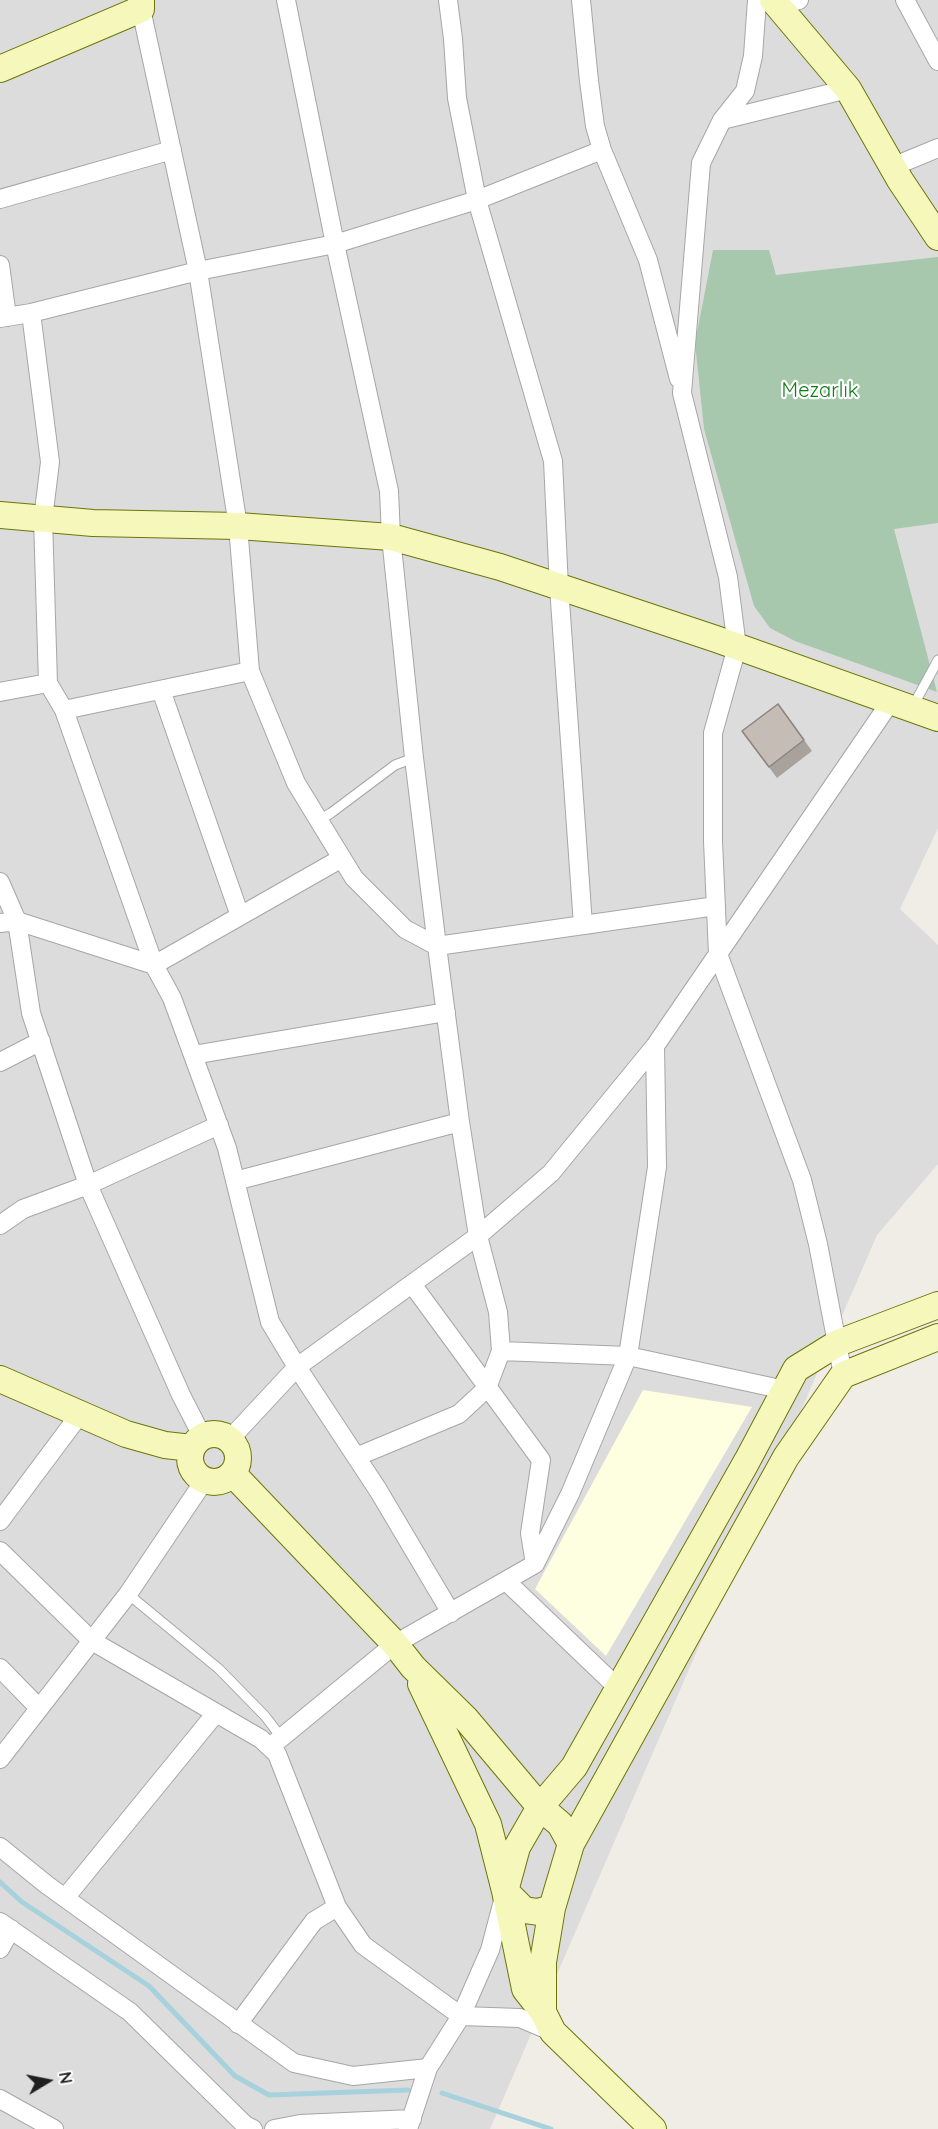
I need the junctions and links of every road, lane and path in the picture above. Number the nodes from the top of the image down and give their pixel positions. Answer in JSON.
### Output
{"nodes":[{"id":1,"x":286,"y":0,"type":"edge"},
{"id":2,"x":448,"y":0,"type":"edge"},
{"id":3,"x":581,"y":0,"type":"edge"},
{"id":4,"x":905,"y":0,"type":"edge"},
{"id":5,"x":777,"y":2,"type":"edge"},
{"id":6,"x":141,"y":5,"type":"edge"},
{"id":7,"x":938,"y":61,"type":"edge"},
{"id":8,"x":0,"y":69,"type":"edge"},
{"id":9,"x":848,"y":89,"type":"junction"},
{"id":10,"x":723,"y":120,"type":"junction"},
{"id":11,"x":938,"y":148,"type":"edge"},
{"id":12,"x":172,"y":150,"type":"junction"},
{"id":13,"x":602,"y":150,"type":"junction"},
{"id":14,"x":892,"y":167,"type":"junction"},
{"id":15,"x":0,"y":199,"type":"edge"},
{"id":16,"x":477,"y":200,"type":"junction"},
{"id":17,"x":938,"y":237,"type":"edge"},
{"id":18,"x":335,"y":244,"type":"junction"},
{"id":19,"x":0,"y":265,"type":"edge"},
{"id":20,"x":198,"y":271,"type":"junction"},
{"id":21,"x":31,"y":313,"type":"junction"},
{"id":22,"x":4,"y":318,"type":"edge"},
{"id":23,"x":682,"y":393,"type":"junction"},
{"id":24,"x":0,"y":515,"type":"edge"},
{"id":25,"x":43,"y":519,"type":"junction"},
{"id":26,"x":238,"y":526,"type":"junction"},
{"id":27,"x":392,"y":537,"type":"junction"},
{"id":28,"x":559,"y":587,"type":"junction"},
{"id":29,"x":737,"y":647,"type":"junction"},
{"id":30,"x":938,"y":660,"type":"edge"},
{"id":31,"x":250,"y":671,"type":"junction"},
{"id":32,"x":48,"y":682,"type":"junction"},
{"id":33,"x":161,"y":690,"type":"junction"},
{"id":34,"x":0,"y":692,"type":"edge"},
{"id":35,"x":902,"y":705,"type":"junction"},
{"id":36,"x":64,"y":710,"type":"junction"},
{"id":37,"x":938,"y":718,"type":"edge"},
{"id":38,"x":414,"y":758,"type":"junction"},
{"id":39,"x":319,"y":820,"type":"junction"},
{"id":40,"x":342,"y":858,"type":"junction"},
{"id":41,"x":0,"y":882,"type":"edge"},
{"id":42,"x":716,"y":906,"type":"junction"},
{"id":43,"x":240,"y":916,"type":"junction"},
{"id":44,"x":9,"y":922,"type":"edge"},
{"id":45,"x":583,"y":925,"type":"junction"},
{"id":46,"x":437,"y":946,"type":"junction"},
{"id":47,"x":718,"y":954,"type":"junction"},
{"id":48,"x":154,"y":965,"type":"junction"},
{"id":49,"x":446,"y":1012,"type":"junction"},
{"id":50,"x":41,"y":1041,"type":"junction"},
{"id":51,"x":655,"y":1046,"type":"junction"},
{"id":52,"x":193,"y":1055,"type":"junction"},
{"id":53,"x":0,"y":1062,"type":"edge"},
{"id":54,"x":460,"y":1122,"type":"junction"},
{"id":55,"x":219,"y":1125,"type":"junction"},
{"id":56,"x":235,"y":1181,"type":"junction"},
{"id":57,"x":88,"y":1185,"type":"junction"},
{"id":58,"x":0,"y":1225,"type":"edge"},
{"id":59,"x":478,"y":1236,"type":"junction"},
{"id":60,"x":412,"y":1284,"type":"junction"},
{"id":61,"x":938,"y":1305,"type":"edge"},
{"id":62,"x":938,"y":1337,"type":"edge"},
{"id":63,"x":838,"y":1343,"type":"junction"},
{"id":64,"x":501,"y":1351,"type":"junction"},
{"id":65,"x":628,"y":1356,"type":"junction"},
{"id":66,"x":297,"y":1367,"type":"junction"},
{"id":67,"x":843,"y":1375,"type":"junction"},
{"id":68,"x":0,"y":1379,"type":"edge"},
{"id":69,"x":488,"y":1388,"type":"junction"},
{"id":70,"x":785,"y":1390,"type":"junction"},
{"id":71,"x":80,"y":1414,"type":"junction"},
{"id":72,"x":230,"y":1439,"type":"junction"},
{"id":73,"x":197,"y":1442,"type":"junction"},
{"id":74,"x":356,"y":1457,"type":"junction"},
{"id":75,"x":233,"y":1474,"type":"junction"},
{"id":76,"x":204,"y":1481,"type":"junction"},
{"id":77,"x":0,"y":1521,"type":"edge"},
{"id":78,"x":0,"y":1551,"type":"edge"},
{"id":79,"x":535,"y":1564,"type":"junction"},
{"id":80,"x":506,"y":1581,"type":"junction"},
{"id":81,"x":128,"y":1594,"type":"junction"},
{"id":82,"x":451,"y":1613,"type":"junction"},
{"id":83,"x":92,"y":1641,"type":"junction"},
{"id":84,"x":395,"y":1644,"type":"junction"},
{"id":85,"x":0,"y":1668,"type":"edge"},
{"id":86,"x":413,"y":1668,"type":"junction"},
{"id":87,"x":618,"y":1688,"type":"junction"},
{"id":88,"x":39,"y":1708,"type":"junction"},
{"id":89,"x":216,"y":1713,"type":"junction"},
{"id":90,"x":275,"y":1742,"type":"junction"},
{"id":91,"x":0,"y":1760,"type":"edge"},
{"id":92,"x":540,"y":1807,"type":"junction"},
{"id":93,"x":571,"y":1844,"type":"junction"},
{"id":94,"x":0,"y":1847,"type":"edge"},
{"id":95,"x":505,"y":1891,"type":"junction"},
{"id":96,"x":65,"y":1898,"type":"junction"},
{"id":97,"x":337,"y":1907,"type":"junction"},
{"id":98,"x":552,"y":1908,"type":"junction"},
{"id":99,"x":6,"y":1926,"type":"edge"},
{"id":100,"x":0,"y":1949,"type":"edge"},
{"id":101,"x":461,"y":2016,"type":"junction"},
{"id":102,"x":548,"y":2022,"type":"junction"},
{"id":103,"x":238,"y":2024,"type":"junction"},
{"id":104,"x":428,"y":2068,"type":"junction"},
{"id":105,"x":0,"y":2099,"type":"edge"},
{"id":106,"x":410,"y":2124,"type":"edge"},
{"id":107,"x":54,"y":2129,"type":"edge"},
{"id":108,"x":253,"y":2129,"type":"edge"},
{"id":109,"x":274,"y":2129,"type":"edge"},
{"id":110,"x":653,"y":2129,"type":"edge"}],
"edges":[{"from":1,"to":18,"type":"street"},
{"from":2,"to":16,"type":"street"},
{"from":3,"to":13,"type":"street"},
{"from":4,"to":7,"type":"street"},
{"from":5,"to":9,"type":"street"},
{"from":5,"to":10,"type":"street"},
{"from":6,"to":8,"type":"street"},
{"from":6,"to":12,"type":"street"},
{"from":9,"to":10,"type":"street"},
{"from":9,"to":14,"type":"street"},
{"from":10,"to":23,"type":"street"},
{"from":11,"to":14,"type":"street"},
{"from":12,"to":15,"type":"street"},
{"from":12,"to":20,"type":"street"},
{"from":13,"to":16,"type":"street"},
{"from":13,"to":23,"type":"street"},
{"from":14,"to":17,"type":"street"},
{"from":16,"to":18,"type":"street"},
{"from":16,"to":28,"type":"street"},
{"from":18,"to":20,"type":"street"},
{"from":18,"to":27,"type":"street"},
{"from":19,"to":22,"type":"street"},
{"from":20,"to":21,"type":"street"},
{"from":20,"to":26,"type":"street"},
{"from":21,"to":22,"type":"street"},
{"from":21,"to":25,"type":"street"},
{"from":23,"to":29,"type":"street"},
{"from":24,"to":25,"type":"street"},
{"from":25,"to":26,"type":"street"},
{"from":25,"to":32,"type":"street"},
{"from":26,"to":27,"type":"street"},
{"from":26,"to":31,"type":"street"},
{"from":27,"to":28,"type":"street"},
{"from":27,"to":38,"type":"street"},
{"from":28,"to":29,"type":"street"},
{"from":28,"to":45,"type":"street"},
{"from":29,"to":35,"type":"street"},
{"from":29,"to":42,"type":"street"},
{"from":30,"to":35,"type":"lane"},
{"from":31,"to":33,"type":"street"},
{"from":31,"to":39,"type":"street"},
{"from":32,"to":34,"type":"street"},
{"from":32,"to":36,"type":"street"},
{"from":33,"to":36,"type":"street"},
{"from":33,"to":43,"type":"street"},
{"from":35,"to":37,"type":"street"},
{"from":35,"to":47,"type":"street"},
{"from":36,"to":48,"type":"street"},
{"from":38,"to":39,"type":"lane"},
{"from":38,"to":46,"type":"street"},
{"from":39,"to":40,"type":"street"},
{"from":40,"to":43,"type":"street"},
{"from":40,"to":46,"type":"street"},
{"from":41,"to":44,"type":"street"},
{"from":42,"to":45,"type":"street"},
{"from":42,"to":47,"type":"street"},
{"from":43,"to":48,"type":"street"},
{"from":44,"to":48,"type":"street"},
{"from":44,"to":50,"type":"street"},
{"from":45,"to":46,"type":"street"},
{"from":46,"to":49,"type":"street"},
{"from":47,"to":51,"type":"street"},
{"from":47,"to":63,"type":"street"},
{"from":48,"to":52,"type":"street"},
{"from":49,"to":52,"type":"street"},
{"from":49,"to":54,"type":"street"},
{"from":50,"to":53,"type":"street"},
{"from":50,"to":57,"type":"street"},
{"from":51,"to":59,"type":"street"},
{"from":51,"to":65,"type":"street"},
{"from":52,"to":55,"type":"street"},
{"from":54,"to":56,"type":"street"},
{"from":54,"to":59,"type":"street"},
{"from":55,"to":56,"type":"street"},
{"from":55,"to":57,"type":"street"},
{"from":56,"to":66,"type":"street"},
{"from":57,"to":58,"type":"street"},
{"from":57,"to":73,"type":"street"},
{"from":59,"to":60,"type":"street"},
{"from":59,"to":64,"type":"street"},
{"from":60,"to":66,"type":"street"},
{"from":60,"to":69,"type":"street"},
{"from":61,"to":63,"type":"street"},
{"from":62,"to":67,"type":"street"},
{"from":63,"to":67,"type":"street"},
{"from":63,"to":70,"type":"street"},
{"from":64,"to":65,"type":"street"},
{"from":64,"to":69,"type":"street"},
{"from":65,"to":70,"type":"street"},
{"from":65,"to":79,"type":"street"},
{"from":66,"to":72,"type":"street"},
{"from":66,"to":74,"type":"street"},
{"from":67,"to":93,"type":"street"},
{"from":68,"to":71,"type":"street"},
{"from":69,"to":74,"type":"street"},
{"from":69,"to":79,"type":"street"},
{"from":70,"to":87,"type":"street"},
{"from":71,"to":73,"type":"street"},
{"from":71,"to":77,"type":"street"},
{"from":72,"to":73,"type":"street"},
{"from":72,"to":75,"type":"street"},
{"from":73,"to":76,"type":"street"},
{"from":74,"to":82,"type":"street"},
{"from":75,"to":76,"type":"street"},
{"from":75,"to":84,"type":"street"},
{"from":76,"to":81,"type":"street"},
{"from":78,"to":83,"type":"street"},
{"from":79,"to":80,"type":"street"},
{"from":80,"to":82,"type":"street"},
{"from":80,"to":87,"type":"street"},
{"from":81,"to":83,"type":"street"},
{"from":81,"to":90,"type":"lane"},
{"from":82,"to":84,"type":"street"},
{"from":83,"to":88,"type":"street"},
{"from":83,"to":89,"type":"street"},
{"from":84,"to":86,"type":"street"},
{"from":84,"to":90,"type":"street"},
{"from":85,"to":88,"type":"street"},
{"from":86,"to":92,"type":"street"},
{"from":86,"to":95,"type":"street"},
{"from":87,"to":92,"type":"street"},
{"from":88,"to":91,"type":"street"},
{"from":89,"to":90,"type":"street"},
{"from":89,"to":96,"type":"street"},
{"from":90,"to":97,"type":"street"},
{"from":92,"to":93,"type":"street"},
{"from":92,"to":95,"type":"street"},
{"from":93,"to":98,"type":"street"},
{"from":94,"to":96,"type":"street"},
{"from":95,"to":98,"type":"street"},
{"from":95,"to":101,"type":"street"},
{"from":95,"to":102,"type":"street"},
{"from":96,"to":103,"type":"street"},
{"from":97,"to":101,"type":"street"},
{"from":97,"to":103,"type":"street"},
{"from":98,"to":102,"type":"street"},
{"from":99,"to":100,"type":"street"},
{"from":99,"to":108,"type":"street"},
{"from":101,"to":102,"type":"street"},
{"from":101,"to":104,"type":"street"},
{"from":102,"to":110,"type":"street"},
{"from":103,"to":104,"type":"street"},
{"from":104,"to":106,"type":"street"},
{"from":105,"to":107,"type":"street"},
{"from":106,"to":109,"type":"street"}]}
